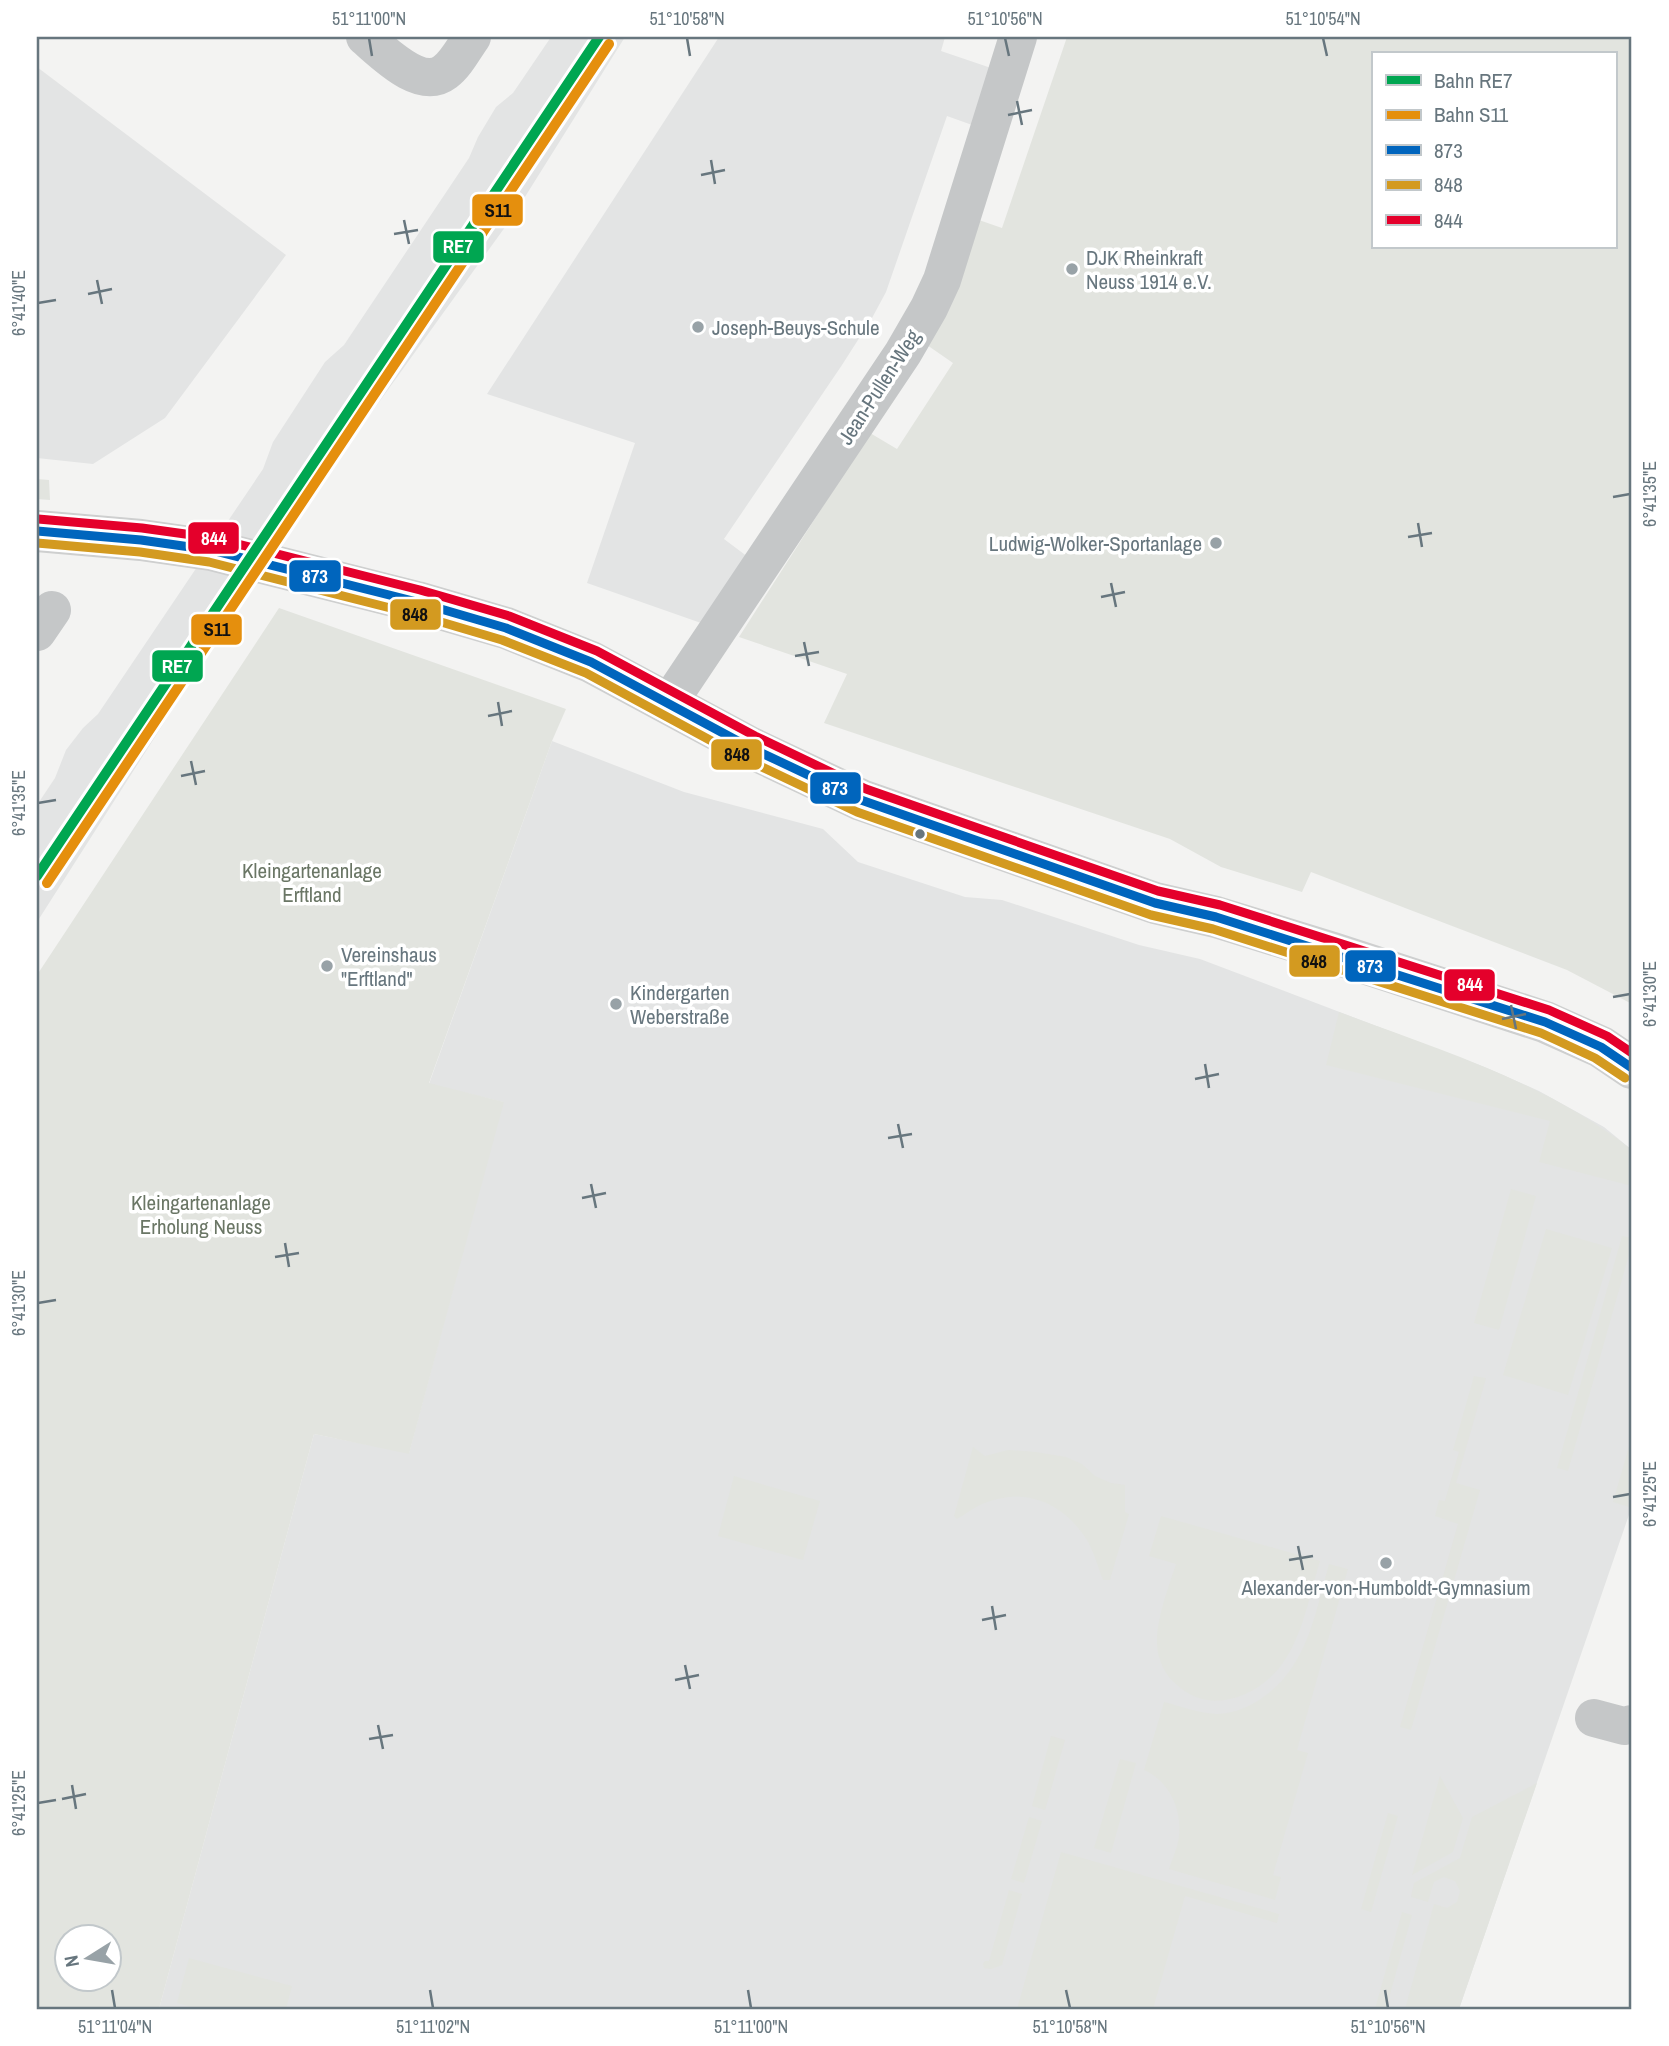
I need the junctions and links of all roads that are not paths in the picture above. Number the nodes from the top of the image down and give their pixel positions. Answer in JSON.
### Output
{"nodes":[{"id":1,"x":365,"y":37,"type":"edge"},
{"id":2,"x":472,"y":37,"type":"edge"},
{"id":3,"x":1018,"y":37,"type":"edge"},
{"id":4,"x":37,"y":531,"type":"edge"},
{"id":5,"x":668,"y":704,"type":"junction"},
{"id":6,"x":1632,"y":1068,"type":"edge"},
{"id":7,"x":1594,"y":1718,"type":"dead end"},
{"id":8,"x":1632,"y":1724,"type":"edge"}],
"edges":[{"from":1,"to":2,"type":"street"},
{"from":3,"to":5,"type":"street","name":"Jean-Pullen-Weg"},
{"from":4,"to":5,"type":"main road"},
{"from":5,"to":6,"type":"main road"},
{"from":7,"to":8,"type":"street"}]}
